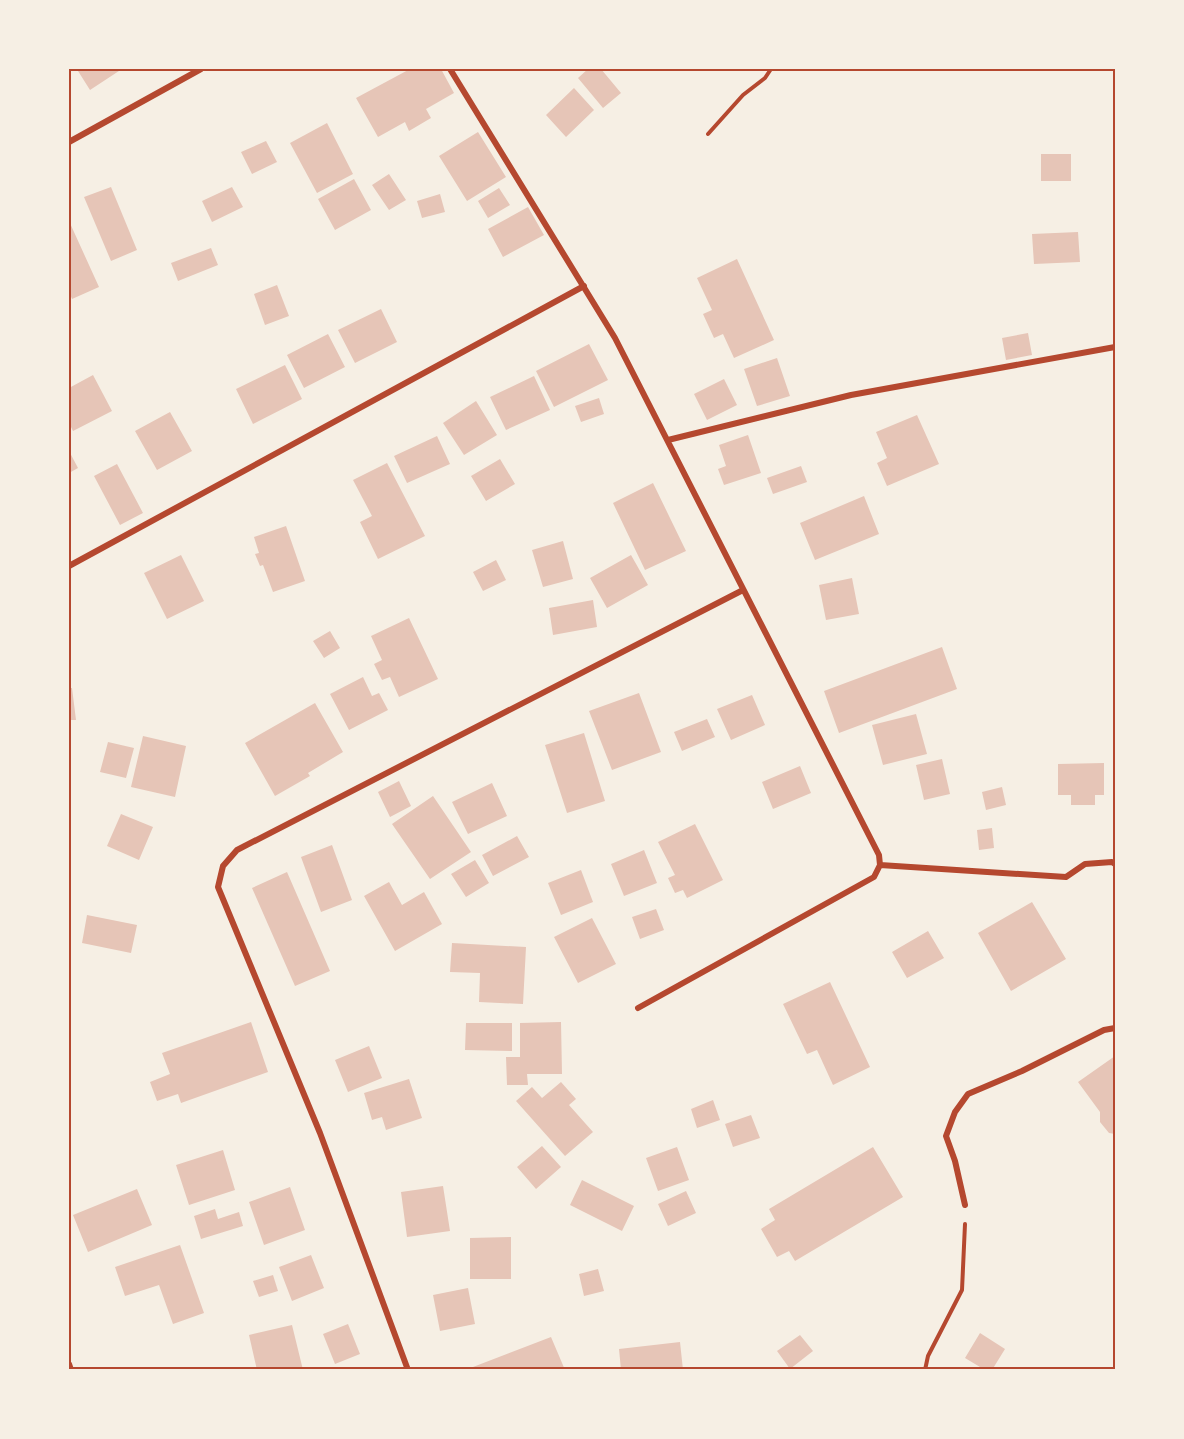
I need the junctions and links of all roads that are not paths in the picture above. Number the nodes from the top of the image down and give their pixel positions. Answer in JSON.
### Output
{"nodes":[{"id":1,"x":201,"y":69,"type":"edge"},
{"id":2,"x":450,"y":69,"type":"edge"},
{"id":3,"x":69,"y":142,"type":"edge"},
{"id":4,"x":584,"y":286,"type":"junction"},
{"id":5,"x":1115,"y":347,"type":"edge"},
{"id":6,"x":668,"y":440,"type":"junction"},
{"id":7,"x":69,"y":566,"type":"edge"},
{"id":8,"x":743,"y":590,"type":"junction"},
{"id":9,"x":1115,"y":864,"type":"edge"},
{"id":10,"x":880,"y":865,"type":"junction"},
{"id":11,"x":638,"y":1008,"type":"dead end"},
{"id":12,"x":1115,"y":1028,"type":"edge"},
{"id":13,"x":965,"y":1205,"type":"road end"},
{"id":14,"x":69,"y":1364,"type":"edge"},
{"id":15,"x":71,"y":1370,"type":"edge"},
{"id":16,"x":408,"y":1370,"type":"edge"}],
"edges":[{"from":1,"to":3,"type":"street"},
{"from":2,"to":4,"type":"street"},
{"from":4,"to":6,"type":"street"},
{"from":4,"to":7,"type":"street"},
{"from":5,"to":6,"type":"street"},
{"from":6,"to":8,"type":"street"},
{"from":8,"to":10,"type":"street"},
{"from":8,"to":16,"type":"street"},
{"from":9,"to":10,"type":"street"},
{"from":10,"to":11,"type":"street"},
{"from":12,"to":13,"type":"street"},
{"from":14,"to":15,"type":"street"}]}
